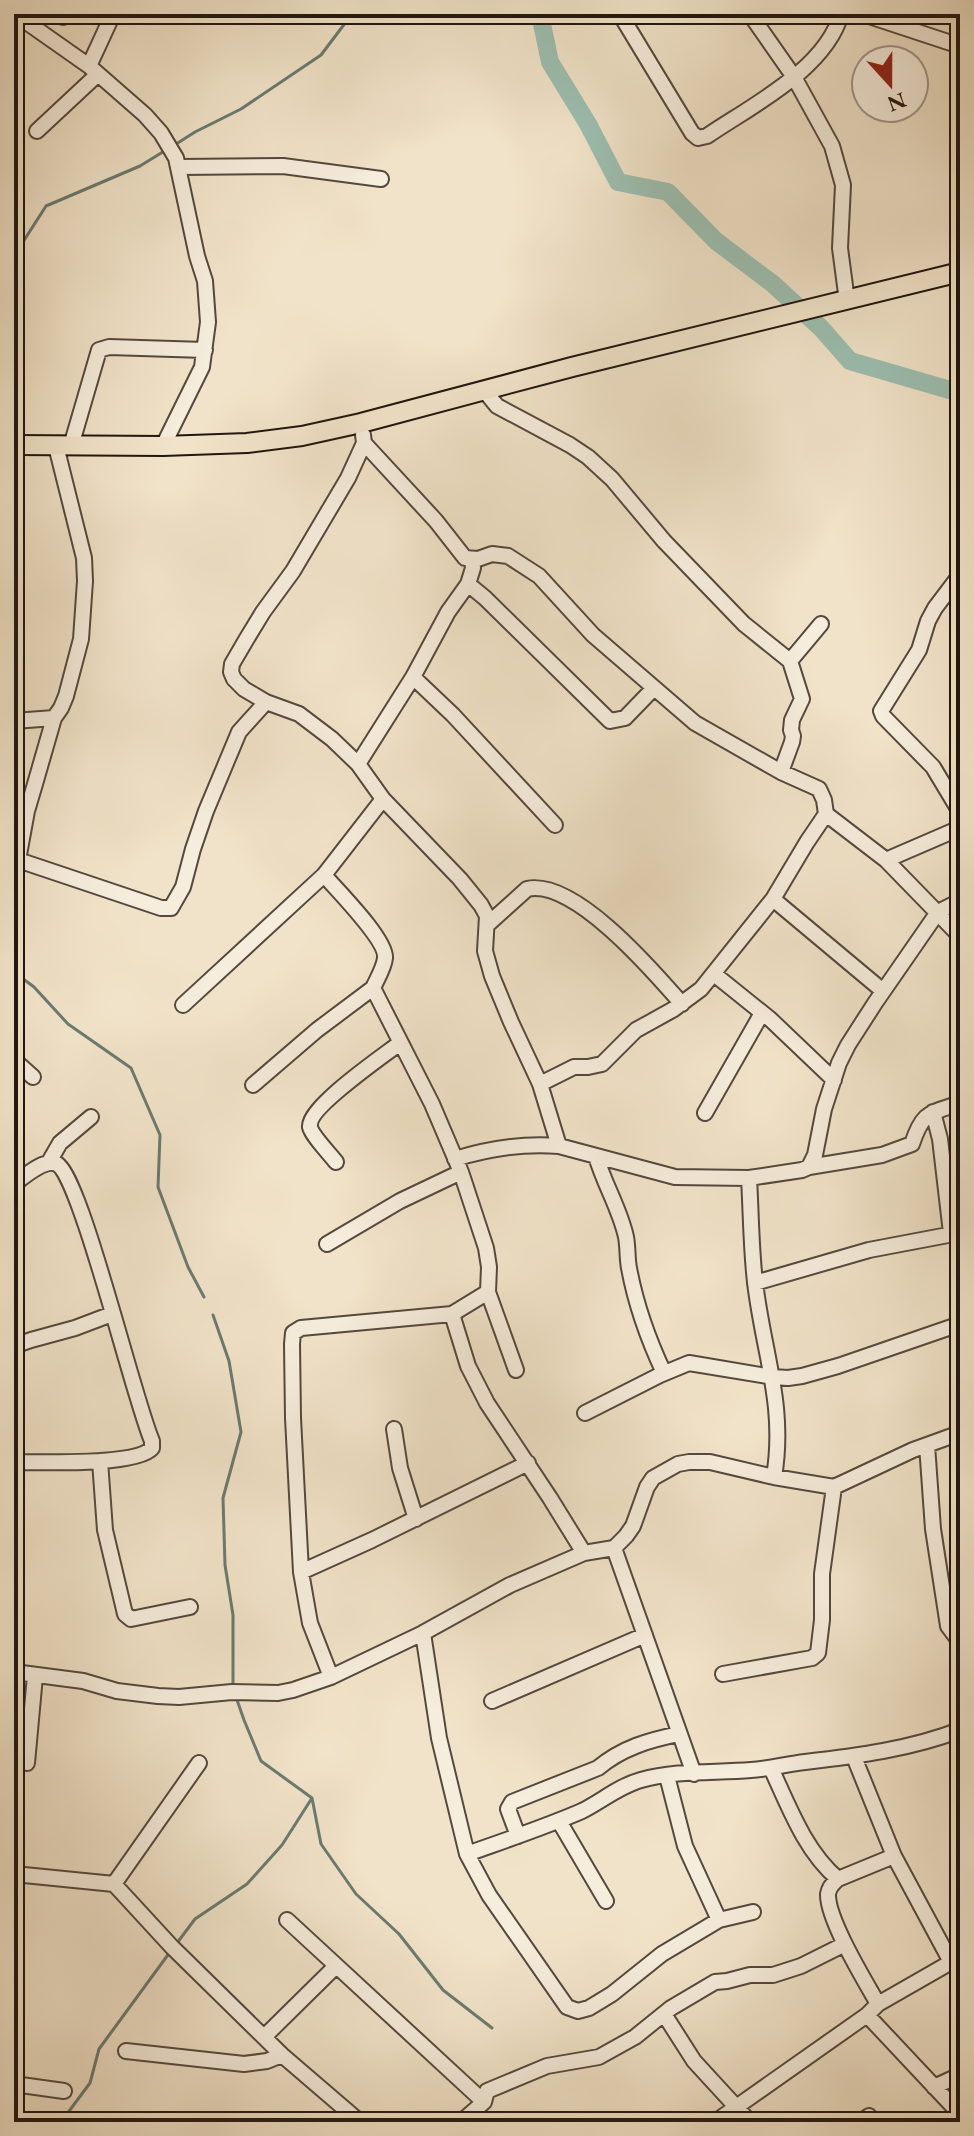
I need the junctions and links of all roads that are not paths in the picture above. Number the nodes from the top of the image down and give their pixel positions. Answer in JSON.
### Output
{"nodes":[{"id":1,"x":113,"y":14,"type":"edge"},
{"id":2,"x":620,"y":14,"type":"edge"},
{"id":3,"x":750,"y":14,"type":"edge"},
{"id":4,"x":841,"y":14,"type":"edge"},
{"id":5,"x":863,"y":14,"type":"edge"},
{"id":6,"x":15,"y":16,"type":"edge"},
{"id":7,"x":960,"y":46,"type":"edge"},
{"id":8,"x":94,"y":70,"type":"junction"},
{"id":9,"x":794,"y":77,"type":"junction"},
{"id":10,"x":37,"y":131,"type":"dead end"},
{"id":11,"x":176,"y":158,"type":"junction"},
{"id":12,"x":381,"y":179,"type":"dead end"},
{"id":13,"x":960,"y":272,"type":"edge"},
{"id":14,"x":847,"y":301,"type":"junction"},
{"id":15,"x":205,"y":350,"type":"junction"},
{"id":16,"x":484,"y":390,"type":"junction"},
{"id":17,"x":361,"y":423,"type":"junction"},
{"id":18,"x":364,"y":443,"type":"junction"},
{"id":19,"x":14,"y":445,"type":"edge"},
{"id":20,"x":64,"y":446,"type":"junction"},
{"id":21,"x":163,"y":446,"type":"junction"},
{"id":22,"x":472,"y":560,"type":"junction"},
{"id":23,"x":960,"y":575,"type":"edge"},
{"id":24,"x":468,"y":584,"type":"junction"},
{"id":25,"x":821,"y":624,"type":"dead end"},
{"id":26,"x":790,"y":661,"type":"junction"},
{"id":27,"x":413,"y":677,"type":"junction"},
{"id":28,"x":654,"y":688,"type":"junction"},
{"id":29,"x":266,"y":702,"type":"junction"},
{"id":30,"x":54,"y":718,"type":"junction"},
{"id":31,"x":14,"y":721,"type":"edge"},
{"id":32,"x":358,"y":764,"type":"junction"},
{"id":33,"x":781,"y":772,"type":"junction"},
{"id":34,"x":383,"y":799,"type":"junction"},
{"id":35,"x":21,"y":811,"type":"edge"},
{"id":36,"x":960,"y":812,"type":"edge"},
{"id":37,"x":826,"y":814,"type":"junction"},
{"id":38,"x":555,"y":825,"type":"dead end"},
{"id":39,"x":960,"y":828,"type":"edge"},
{"id":40,"x":18,"y":860,"type":"junction"},
{"id":41,"x":886,"y":860,"type":"junction"},
{"id":42,"x":324,"y":875,"type":"junction"},
{"id":43,"x":14,"y":882,"type":"edge"},
{"id":44,"x":773,"y":899,"type":"junction"},
{"id":45,"x":960,"y":901,"type":"edge"},
{"id":46,"x":938,"y":912,"type":"junction"},
{"id":47,"x":487,"y":925,"type":"junction"},
{"id":48,"x":960,"y":936,"type":"edge"},
{"id":49,"x":714,"y":974,"type":"junction"},
{"id":50,"x":373,"y":988,"type":"junction"},
{"id":51,"x":883,"y":991,"type":"junction"},
{"id":52,"x":682,"y":1004,"type":"junction"},
{"id":53,"x":183,"y":1005,"type":"dead end"},
{"id":54,"x":762,"y":1013,"type":"junction"},
{"id":55,"x":400,"y":1043,"type":"junction"},
{"id":56,"x":14,"y":1060,"type":"edge"},
{"id":57,"x":33,"y":1077,"type":"dead end"},
{"id":58,"x":834,"y":1080,"type":"junction"},
{"id":59,"x":540,"y":1084,"type":"junction"},
{"id":60,"x":253,"y":1085,"type":"dead end"},
{"id":61,"x":960,"y":1103,"type":"edge"},
{"id":62,"x":933,"y":1112,"type":"junction"},
{"id":63,"x":705,"y":1113,"type":"dead end"},
{"id":64,"x":91,"y":1117,"type":"dead end"},
{"id":65,"x":559,"y":1146,"type":"junction"},
{"id":66,"x":596,"y":1156,"type":"junction"},
{"id":67,"x":49,"y":1162,"type":"junction"},
{"id":68,"x":336,"y":1162,"type":"dead end"},
{"id":69,"x":458,"y":1165,"type":"junction"},
{"id":70,"x":809,"y":1167,"type":"junction"},
{"id":71,"x":749,"y":1178,"type":"junction"},
{"id":72,"x":14,"y":1184,"type":"edge"},
{"id":73,"x":327,"y":1244,"type":"dead end"},
{"id":74,"x":755,"y":1283,"type":"junction"},
{"id":75,"x":488,"y":1292,"type":"junction"},
{"id":76,"x":112,"y":1314,"type":"junction"},
{"id":77,"x":452,"y":1314,"type":"junction"},
{"id":78,"x":960,"y":1324,"type":"edge"},
{"id":79,"x":14,"y":1346,"type":"edge"},
{"id":80,"x":516,"y":1370,"type":"dead end"},
{"id":81,"x":664,"y":1373,"type":"junction"},
{"id":82,"x":773,"y":1377,"type":"junction"},
{"id":83,"x":585,"y":1413,"type":"dead end"},
{"id":84,"x":394,"y":1429,"type":"dead end"},
{"id":85,"x":960,"y":1433,"type":"edge"},
{"id":86,"x":927,"y":1445,"type":"junction"},
{"id":87,"x":100,"y":1461,"type":"junction"},
{"id":88,"x":14,"y":1462,"type":"edge"},
{"id":89,"x":528,"y":1463,"type":"junction"},
{"id":90,"x":774,"y":1477,"type":"junction"},
{"id":91,"x":834,"y":1487,"type":"junction"},
{"id":92,"x":416,"y":1519,"type":"junction"},
{"id":93,"x":614,"y":1548,"type":"junction"},
{"id":94,"x":584,"y":1553,"type":"junction"},
{"id":95,"x":301,"y":1572,"type":"junction"},
{"id":96,"x":190,"y":1607,"type":"dead end"},
{"id":97,"x":423,"y":1633,"type":"junction"},
{"id":98,"x":645,"y":1635,"type":"junction"},
{"id":99,"x":960,"y":1642,"type":"edge"},
{"id":100,"x":14,"y":1672,"type":"edge"},
{"id":101,"x":723,"y":1674,"type":"dead end"},
{"id":102,"x":35,"y":1676,"type":"junction"},
{"id":103,"x":331,"y":1677,"type":"junction"},
{"id":104,"x":492,"y":1701,"type":"dead end"},
{"id":105,"x":960,"y":1730,"type":"edge"},
{"id":106,"x":679,"y":1734,"type":"junction"},
{"id":107,"x":854,"y":1757,"type":"junction"},
{"id":108,"x":27,"y":1763,"type":"dead end"},
{"id":109,"x":199,"y":1763,"type":"dead end"},
{"id":110,"x":771,"y":1768,"type":"junction"},
{"id":111,"x":694,"y":1774,"type":"junction"},
{"id":112,"x":667,"y":1776,"type":"junction"},
{"id":113,"x":559,"y":1821,"type":"junction"},
{"id":114,"x":518,"y":1836,"type":"junction"},
{"id":115,"x":467,"y":1854,"type":"junction"},
{"id":116,"x":894,"y":1856,"type":"junction"},
{"id":117,"x":14,"y":1874,"type":"edge"},
{"id":118,"x":838,"y":1879,"type":"junction"},
{"id":119,"x":114,"y":1884,"type":"junction"},
{"id":120,"x":606,"y":1901,"type":"dead end"},
{"id":121,"x":753,"y":1912,"type":"dead end"},
{"id":122,"x":287,"y":1920,"type":"dead end"},
{"id":123,"x":719,"y":1920,"type":"junction"},
{"id":124,"x":845,"y":1944,"type":"junction"},
{"id":125,"x":955,"y":1959,"type":"edge"},
{"id":126,"x":336,"y":1966,"type":"junction"},
{"id":127,"x":873,"y":2009,"type":"junction"},
{"id":128,"x":664,"y":2014,"type":"junction"},
{"id":129,"x":264,"y":2037,"type":"junction"},
{"id":130,"x":126,"y":2051,"type":"dead end"},
{"id":131,"x":282,"y":2055,"type":"junction"},
{"id":132,"x":960,"y":2075,"type":"edge"},
{"id":133,"x":14,"y":2084,"type":"edge"},
{"id":134,"x":934,"y":2087,"type":"junction"},
{"id":135,"x":64,"y":2091,"type":"dead end"},
{"id":136,"x":484,"y":2102,"type":"junction"},
{"id":137,"x":735,"y":2107,"type":"junction"},
{"id":138,"x":960,"y":2114,"type":"edge"},
{"id":139,"x":360,"y":2122,"type":"edge"},
{"id":140,"x":461,"y":2122,"type":"edge"},
{"id":141,"x":715,"y":2122,"type":"edge"},
{"id":142,"x":750,"y":2122,"type":"edge"}],
"edges":[{"from":1,"to":8,"type":"street"},
{"from":2,"to":9,"type":"street"},
{"from":3,"to":9,"type":"street"},
{"from":4,"to":9,"type":"street"},
{"from":5,"to":7,"type":"street"},
{"from":6,"to":8,"type":"street"},
{"from":8,"to":10,"type":"street"},
{"from":8,"to":11,"type":"street"},
{"from":9,"to":14,"type":"street"},
{"from":11,"to":12,"type":"street"},
{"from":11,"to":15,"type":"street"},
{"from":13,"to":14,"type":"main road"},
{"from":14,"to":16,"type":"main road"},
{"from":15,"to":20,"type":"street"},
{"from":15,"to":21,"type":"street"},
{"from":16,"to":17,"type":"main road"},
{"from":16,"to":26,"type":"street"},
{"from":17,"to":18,"type":"street"},
{"from":17,"to":21,"type":"main road"},
{"from":18,"to":22,"type":"street"},
{"from":18,"to":29,"type":"street"},
{"from":19,"to":20,"type":"main road"},
{"from":20,"to":21,"type":"main road"},
{"from":20,"to":30,"type":"street"},
{"from":22,"to":24,"type":"street"},
{"from":22,"to":28,"type":"street"},
{"from":23,"to":36,"type":"street"},
{"from":24,"to":27,"type":"street"},
{"from":24,"to":28,"type":"street"},
{"from":25,"to":26,"type":"street"},
{"from":26,"to":33,"type":"street"},
{"from":27,"to":32,"type":"street"},
{"from":27,"to":38,"type":"street"},
{"from":28,"to":33,"type":"street"},
{"from":29,"to":32,"type":"street"},
{"from":29,"to":40,"type":"street"},
{"from":30,"to":31,"type":"street"},
{"from":30,"to":35,"type":"street"},
{"from":32,"to":34,"type":"street"},
{"from":33,"to":37,"type":"street"},
{"from":34,"to":42,"type":"street"},
{"from":34,"to":47,"type":"street"},
{"from":35,"to":40,"type":"street"},
{"from":37,"to":41,"type":"street"},
{"from":37,"to":44,"type":"street"},
{"from":39,"to":41,"type":"street"},
{"from":40,"to":43,"type":"street"},
{"from":41,"to":46,"type":"street"},
{"from":42,"to":50,"type":"street"},
{"from":42,"to":53,"type":"street"},
{"from":44,"to":49,"type":"street"},
{"from":44,"to":51,"type":"street"},
{"from":45,"to":46,"type":"street"},
{"from":46,"to":48,"type":"street"},
{"from":46,"to":51,"type":"street"},
{"from":47,"to":52,"type":"street"},
{"from":47,"to":59,"type":"street"},
{"from":49,"to":52,"type":"street"},
{"from":49,"to":54,"type":"street"},
{"from":50,"to":55,"type":"street"},
{"from":50,"to":60,"type":"street"},
{"from":51,"to":58,"type":"street"},
{"from":52,"to":59,"type":"street"},
{"from":54,"to":58,"type":"street"},
{"from":54,"to":63,"type":"street"},
{"from":55,"to":68,"type":"street"},
{"from":55,"to":69,"type":"street"},
{"from":56,"to":57,"type":"street"},
{"from":58,"to":70,"type":"street"},
{"from":59,"to":65,"type":"street"},
{"from":61,"to":62,"type":"street"},
{"from":62,"to":70,"type":"street"},
{"from":62,"to":74,"type":"street"},
{"from":64,"to":67,"type":"street"},
{"from":65,"to":66,"type":"street"},
{"from":65,"to":69,"type":"street"},
{"from":66,"to":71,"type":"street"},
{"from":66,"to":81,"type":"street"},
{"from":67,"to":72,"type":"street"},
{"from":67,"to":76,"type":"street"},
{"from":69,"to":73,"type":"street"},
{"from":69,"to":75,"type":"street"},
{"from":70,"to":71,"type":"street"},
{"from":71,"to":74,"type":"street"},
{"from":74,"to":82,"type":"street"},
{"from":75,"to":77,"type":"street"},
{"from":75,"to":80,"type":"street"},
{"from":76,"to":79,"type":"street"},
{"from":76,"to":87,"type":"street"},
{"from":77,"to":89,"type":"street"},
{"from":77,"to":95,"type":"street"},
{"from":78,"to":82,"type":"street"},
{"from":81,"to":82,"type":"street"},
{"from":81,"to":83,"type":"street"},
{"from":82,"to":90,"type":"street"},
{"from":84,"to":92,"type":"street"},
{"from":85,"to":86,"type":"street"},
{"from":86,"to":91,"type":"street"},
{"from":86,"to":99,"type":"street"},
{"from":87,"to":88,"type":"street"},
{"from":87,"to":96,"type":"street"},
{"from":89,"to":92,"type":"street"},
{"from":89,"to":94,"type":"street"},
{"from":90,"to":91,"type":"street"},
{"from":90,"to":93,"type":"street"},
{"from":91,"to":101,"type":"street"},
{"from":92,"to":95,"type":"street"},
{"from":93,"to":94,"type":"street"},
{"from":93,"to":98,"type":"street"},
{"from":94,"to":97,"type":"street"},
{"from":95,"to":103,"type":"street"},
{"from":97,"to":103,"type":"street"},
{"from":97,"to":115,"type":"street"},
{"from":98,"to":104,"type":"street"},
{"from":98,"to":106,"type":"street"},
{"from":100,"to":102,"type":"street"},
{"from":102,"to":103,"type":"street"},
{"from":102,"to":108,"type":"street"},
{"from":105,"to":107,"type":"street"},
{"from":106,"to":111,"type":"street"},
{"from":106,"to":114,"type":"street"},
{"from":107,"to":110,"type":"street"},
{"from":107,"to":116,"type":"street"},
{"from":109,"to":119,"type":"street"},
{"from":110,"to":111,"type":"street"},
{"from":110,"to":118,"type":"street"},
{"from":111,"to":112,"type":"street"},
{"from":112,"to":113,"type":"street"},
{"from":112,"to":123,"type":"street"},
{"from":113,"to":114,"type":"street"},
{"from":113,"to":120,"type":"street"},
{"from":114,"to":115,"type":"street"},
{"from":115,"to":123,"type":"street"},
{"from":116,"to":118,"type":"street"},
{"from":116,"to":125,"type":"street"},
{"from":117,"to":119,"type":"street"},
{"from":118,"to":124,"type":"street"},
{"from":119,"to":129,"type":"street"},
{"from":121,"to":123,"type":"street"},
{"from":122,"to":126,"type":"street"},
{"from":124,"to":127,"type":"street"},
{"from":124,"to":128,"type":"street"},
{"from":125,"to":127,"type":"street"},
{"from":126,"to":129,"type":"street"},
{"from":126,"to":136,"type":"street"},
{"from":127,"to":134,"type":"street"},
{"from":127,"to":137,"type":"street"},
{"from":128,"to":136,"type":"street"},
{"from":128,"to":137,"type":"street"},
{"from":129,"to":131,"type":"street"},
{"from":130,"to":131,"type":"street"},
{"from":131,"to":139,"type":"street"},
{"from":132,"to":134,"type":"street"},
{"from":133,"to":135,"type":"street"},
{"from":134,"to":138,"type":"street"},
{"from":136,"to":140,"type":"street"},
{"from":137,"to":141,"type":"street"},
{"from":137,"to":142,"type":"street"}]}
